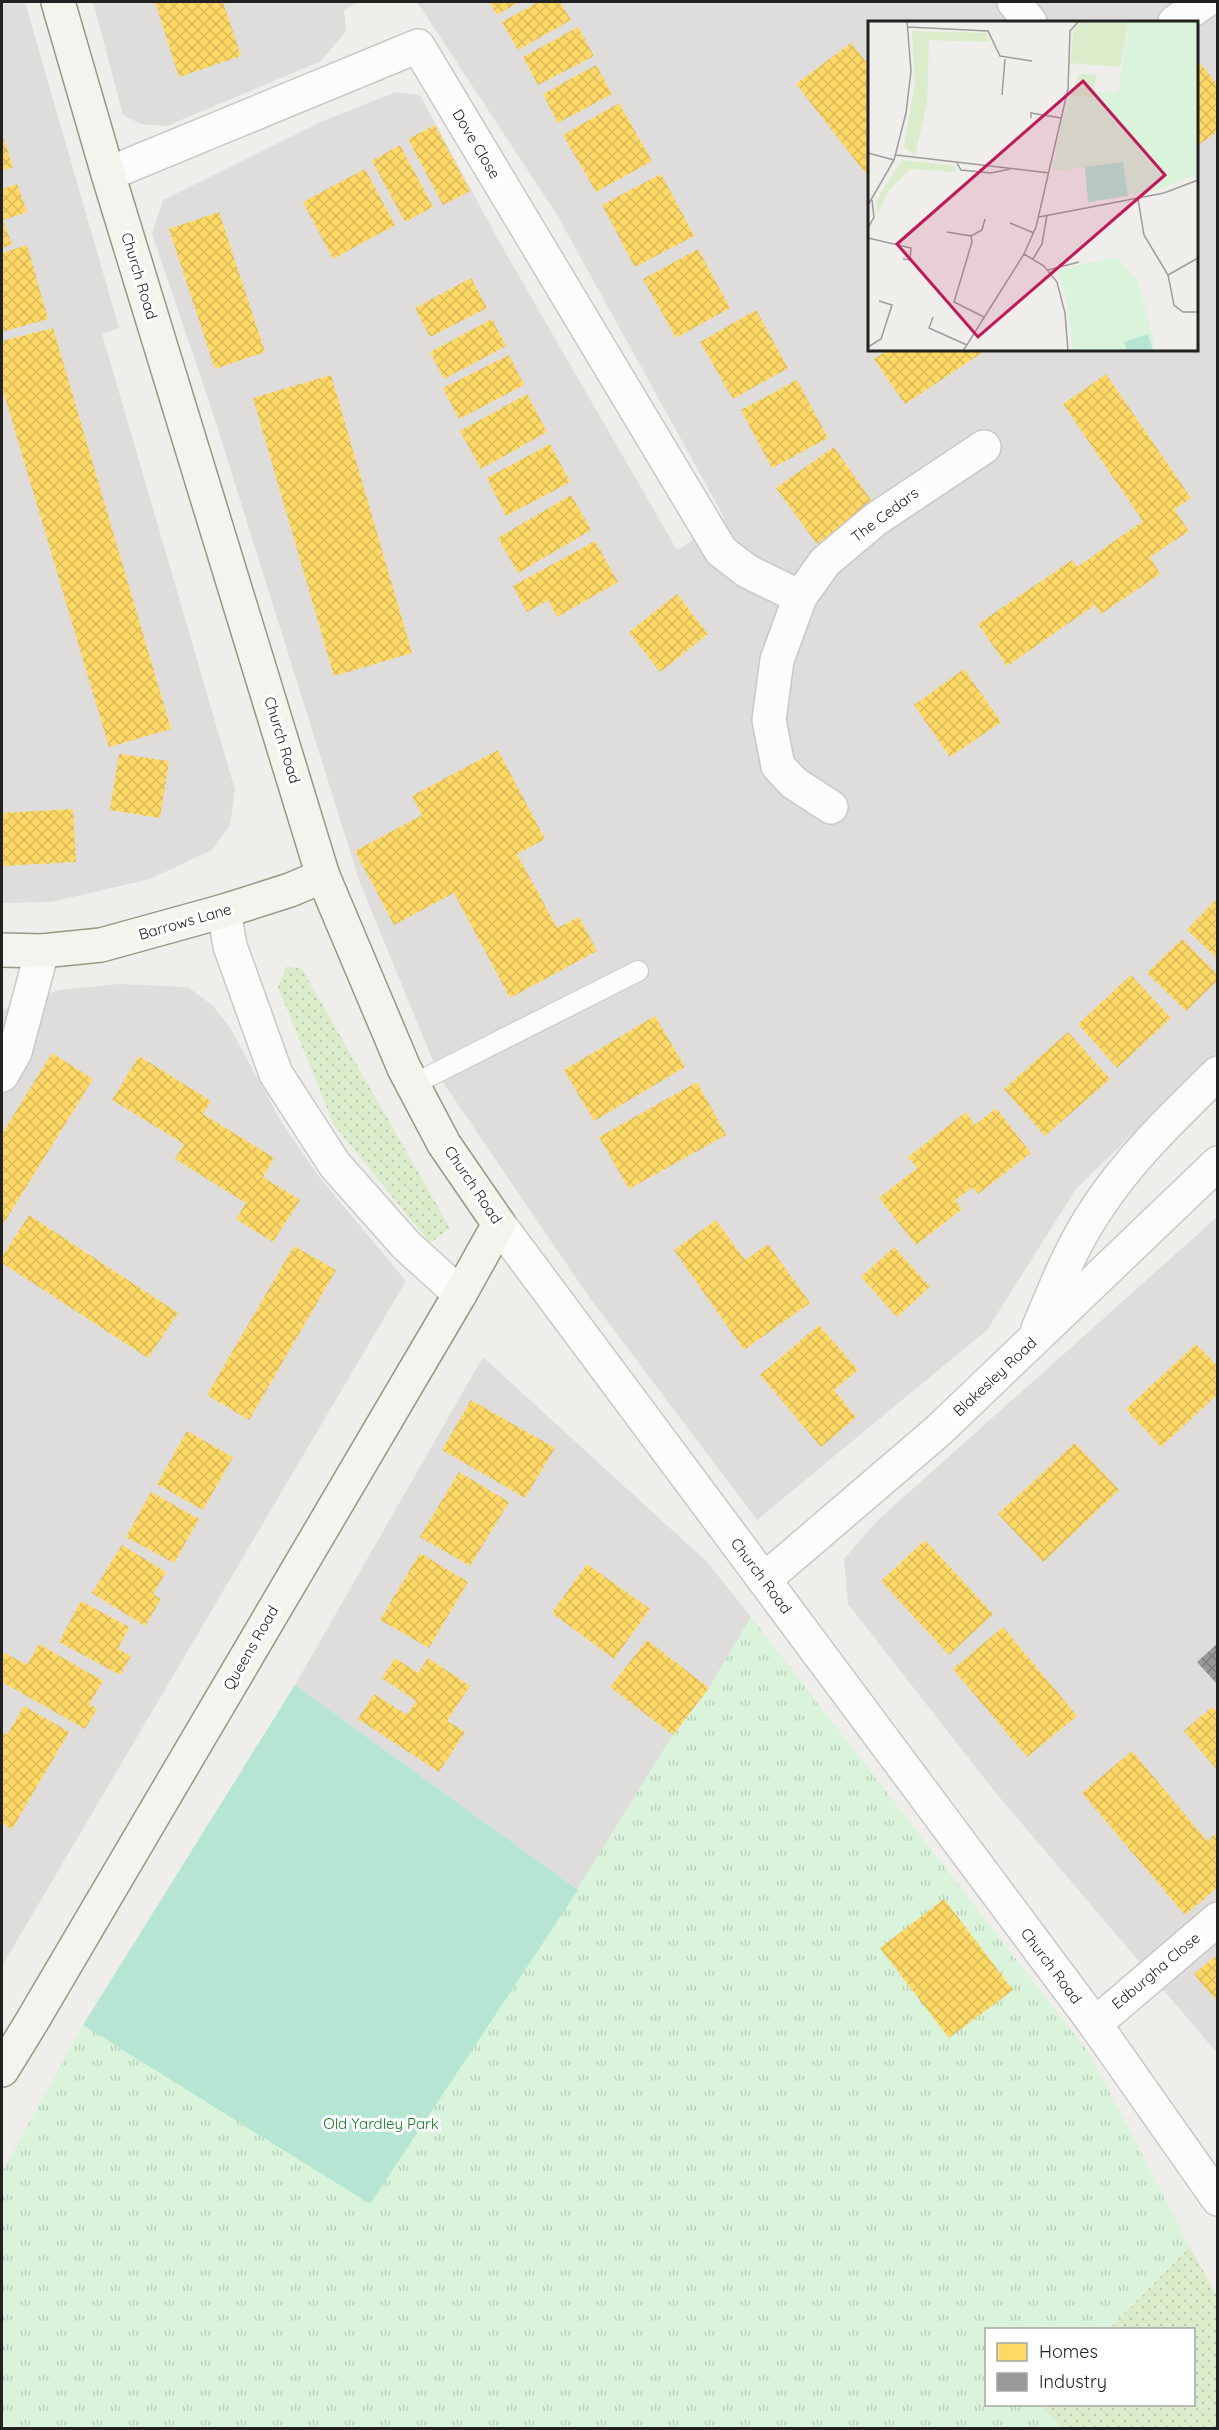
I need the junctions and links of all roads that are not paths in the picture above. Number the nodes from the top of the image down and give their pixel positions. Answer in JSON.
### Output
{"nodes":[{"id":1,"x":58,"y":2,"type":"edge"},
{"id":2,"x":1014,"y":2,"type":"edge"},
{"id":3,"x":1204,"y":2,"type":"edge"},
{"id":4,"x":1029,"y":21,"type":"edge"},
{"id":5,"x":1176,"y":21,"type":"edge"},
{"id":6,"x":108,"y":174,"type":"junction"},
{"id":7,"x":984,"y":447,"type":"dead end"},
{"id":8,"x":800,"y":597,"type":"junction"},
{"id":9,"x":831,"y":807,"type":"dead end"},
{"id":10,"x":323,"y":876,"type":"junction"},
{"id":11,"x":224,"y":911,"type":"junction"},
{"id":12,"x":2,"y":950,"type":"edge"},
{"id":13,"x":42,"y":951,"type":"junction"},
{"id":14,"x":638,"y":972,"type":"dead end"},
{"id":15,"x":1218,"y":1073,"type":"edge"},
{"id":16,"x":2,"y":1075,"type":"edge"},
{"id":17,"x":412,"y":1085,"type":"junction"},
{"id":18,"x":1218,"y":1163,"type":"edge"},
{"id":19,"x":499,"y":1224,"type":"junction"},
{"id":20,"x":460,"y":1294,"type":"junction"},
{"id":21,"x":1033,"y":1342,"type":"junction"},
{"id":22,"x":764,"y":1580,"type":"junction"},
{"id":23,"x":1218,"y":1919,"type":"edge"},
{"id":24,"x":1095,"y":2024,"type":"junction"},
{"id":25,"x":2,"y":2070,"type":"edge"},
{"id":26,"x":1218,"y":2199,"type":"edge"}],
"edges":[{"from":1,"to":6,"type":"street","name":"Church Road"},
{"from":2,"to":4,"type":"street"},
{"from":3,"to":5,"type":"street"},
{"from":6,"to":8,"type":"street","name":"Dove Close"},
{"from":6,"to":10,"type":"street","name":"Church Road"},
{"from":7,"to":8,"type":"street","name":"The Cedars"},
{"from":8,"to":9,"type":"street","name":"The Cedars"},
{"from":10,"to":11,"type":"street","name":"Barrows Lane"},
{"from":10,"to":17,"type":"street","name":"Church Road"},
{"from":11,"to":13,"type":"street","name":"Barrows Lane"},
{"from":11,"to":20,"type":"street"},
{"from":12,"to":13,"type":"street","name":"Barrows Lane"},
{"from":13,"to":16,"type":"street"},
{"from":14,"to":17,"type":"lane"},
{"from":15,"to":21,"type":"street"},
{"from":17,"to":19,"type":"street","name":"Church Road"},
{"from":18,"to":21,"type":"street","name":"Blakesley Road"},
{"from":19,"to":20,"type":"street","name":"Queens Road"},
{"from":19,"to":22,"type":"street","name":"Church Road"},
{"from":20,"to":25,"type":"street","name":"Queens Road"},
{"from":21,"to":22,"type":"street","name":"Blakesley Road"},
{"from":22,"to":24,"type":"street","name":"Church Road"},
{"from":23,"to":24,"type":"street","name":"Edburgha Close"},
{"from":24,"to":26,"type":"street","name":"Church Road"}]}
